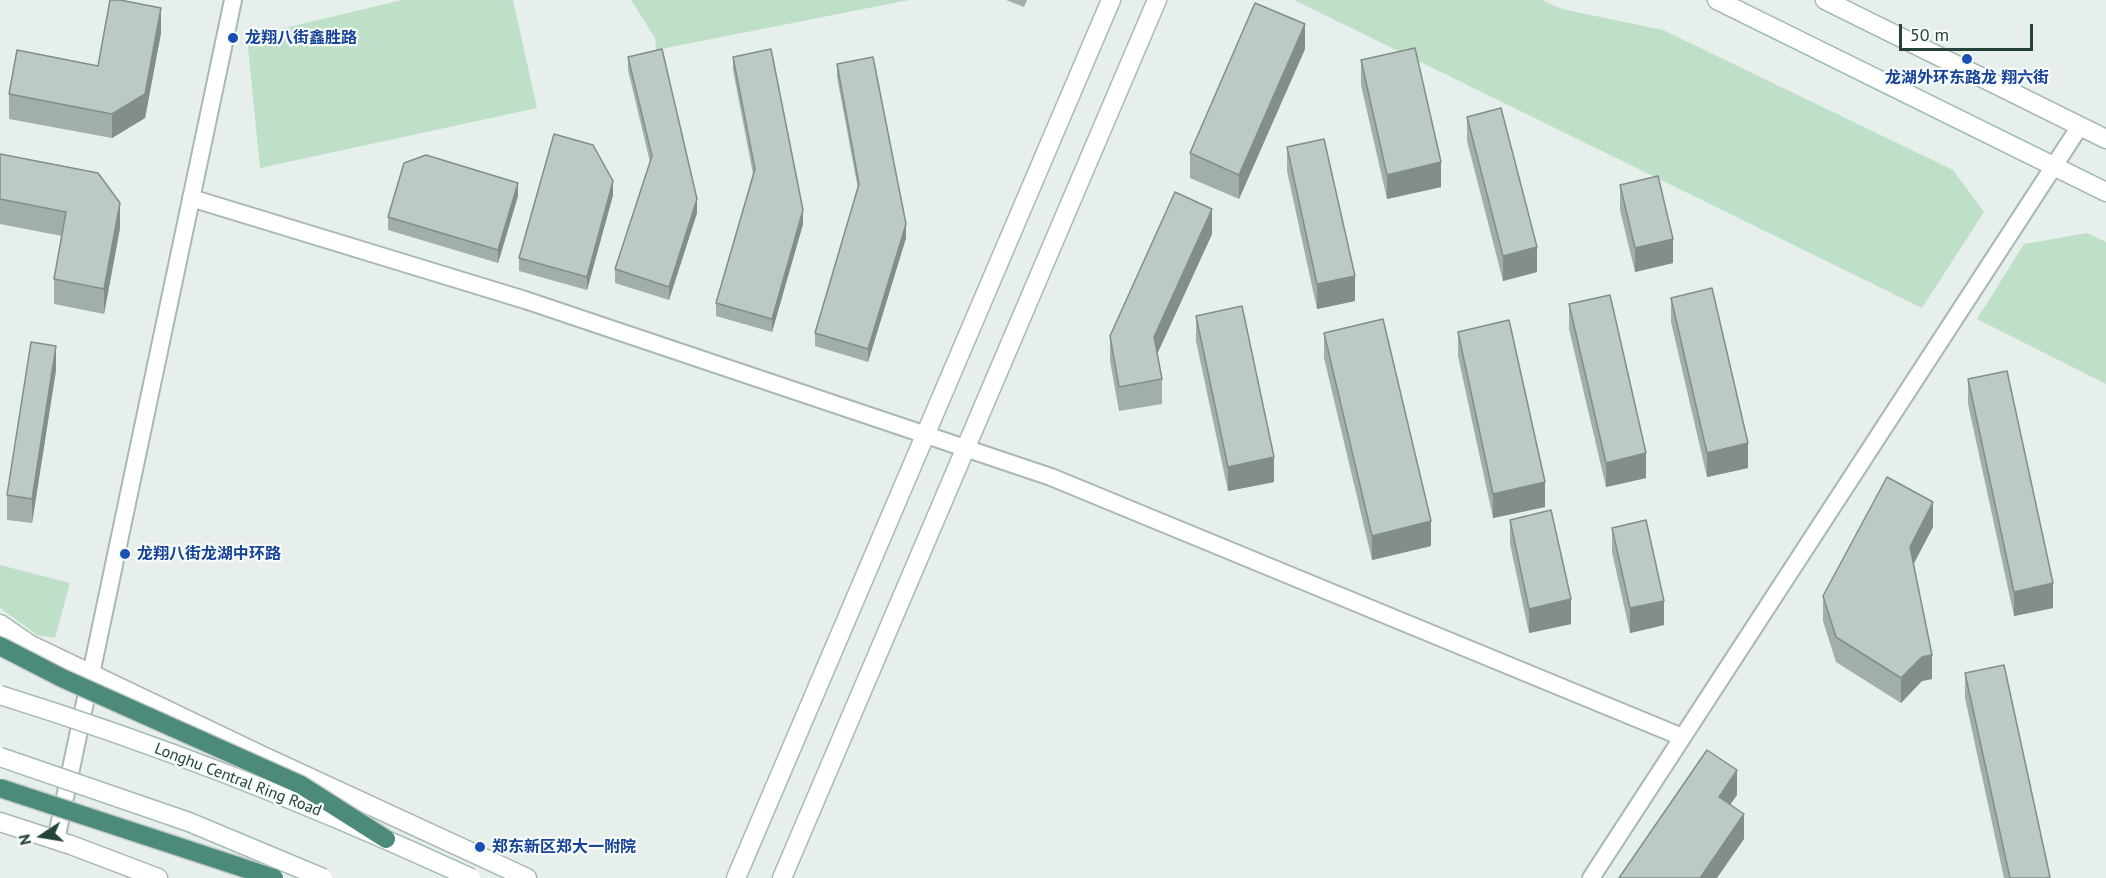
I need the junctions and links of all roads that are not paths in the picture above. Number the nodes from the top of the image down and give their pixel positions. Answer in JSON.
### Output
{"nodes":[{"id":1,"x":232,"y":0,"type":"edge"},
{"id":2,"x":1111,"y":0,"type":"edge"},
{"id":3,"x":1157,"y":0,"type":"edge"},
{"id":4,"x":1717,"y":0,"type":"edge"},
{"id":5,"x":1825,"y":0,"type":"edge"},
{"id":6,"x":2080,"y":126,"type":"junction"},
{"id":7,"x":2106,"y":139,"type":"edge"},
{"id":8,"x":2054,"y":166,"type":"junction"},
{"id":9,"x":2106,"y":192,"type":"edge"},
{"id":10,"x":191,"y":198,"type":"junction"},
{"id":11,"x":926,"y":434,"type":"junction"},
{"id":12,"x":965,"y":448,"type":"junction"},
{"id":13,"x":0,"y":624,"type":"edge"},
{"id":14,"x":0,"y":646,"type":"edge"},
{"id":15,"x":90,"y":674,"type":"junction"},
{"id":16,"x":0,"y":695,"type":"edge"},
{"id":17,"x":1682,"y":737,"type":"junction"},
{"id":18,"x":0,"y":757,"type":"edge"},
{"id":19,"x":0,"y":788,"type":"edge"},
{"id":20,"x":0,"y":822,"type":"edge"},
{"id":21,"x":386,"y":839,"type":"junction"},
{"id":22,"x":56,"y":840,"type":"junction"},
{"id":23,"x":158,"y":878,"type":"edge"},
{"id":24,"x":274,"y":878,"type":"edge"},
{"id":25,"x":324,"y":878,"type":"edge"},
{"id":26,"x":471,"y":878,"type":"edge"},
{"id":27,"x":527,"y":878,"type":"edge"},
{"id":28,"x":736,"y":878,"type":"edge"},
{"id":29,"x":782,"y":878,"type":"edge"},
{"id":30,"x":1591,"y":878,"type":"edge"}],
"edges":[{"from":1,"to":10,"type":"street"},
{"from":2,"to":11,"type":"street"},
{"from":3,"to":12,"type":"street"},
{"from":4,"to":8,"type":"street"},
{"from":5,"to":6,"type":"street"},
{"from":6,"to":7,"type":"street"},
{"from":6,"to":8,"type":"street"},
{"from":8,"to":9,"type":"street"},
{"from":8,"to":17,"type":"street"},
{"from":10,"to":11,"type":"street"},
{"from":10,"to":15,"type":"street"},
{"from":11,"to":12,"type":"street"},
{"from":11,"to":28,"type":"street"},
{"from":12,"to":17,"type":"street"},
{"from":12,"to":29,"type":"street"},
{"from":13,"to":15,"type":"street"},
{"from":14,"to":21,"type":"highway","bridge":true},
{"from":15,"to":22,"type":"street"},
{"from":15,"to":27,"type":"street"},
{"from":16,"to":21,"type":"street","name":"Longhu Central Ring Road","bridge":true},
{"from":17,"to":30,"type":"street"},
{"from":18,"to":25,"type":"street","bridge":true},
{"from":19,"to":24,"type":"highway","bridge":true},
{"from":20,"to":22,"type":"street"},
{"from":21,"to":26,"type":"street","name":"Longhu Central Ring Road","bridge":true},
{"from":22,"to":23,"type":"street"}]}
